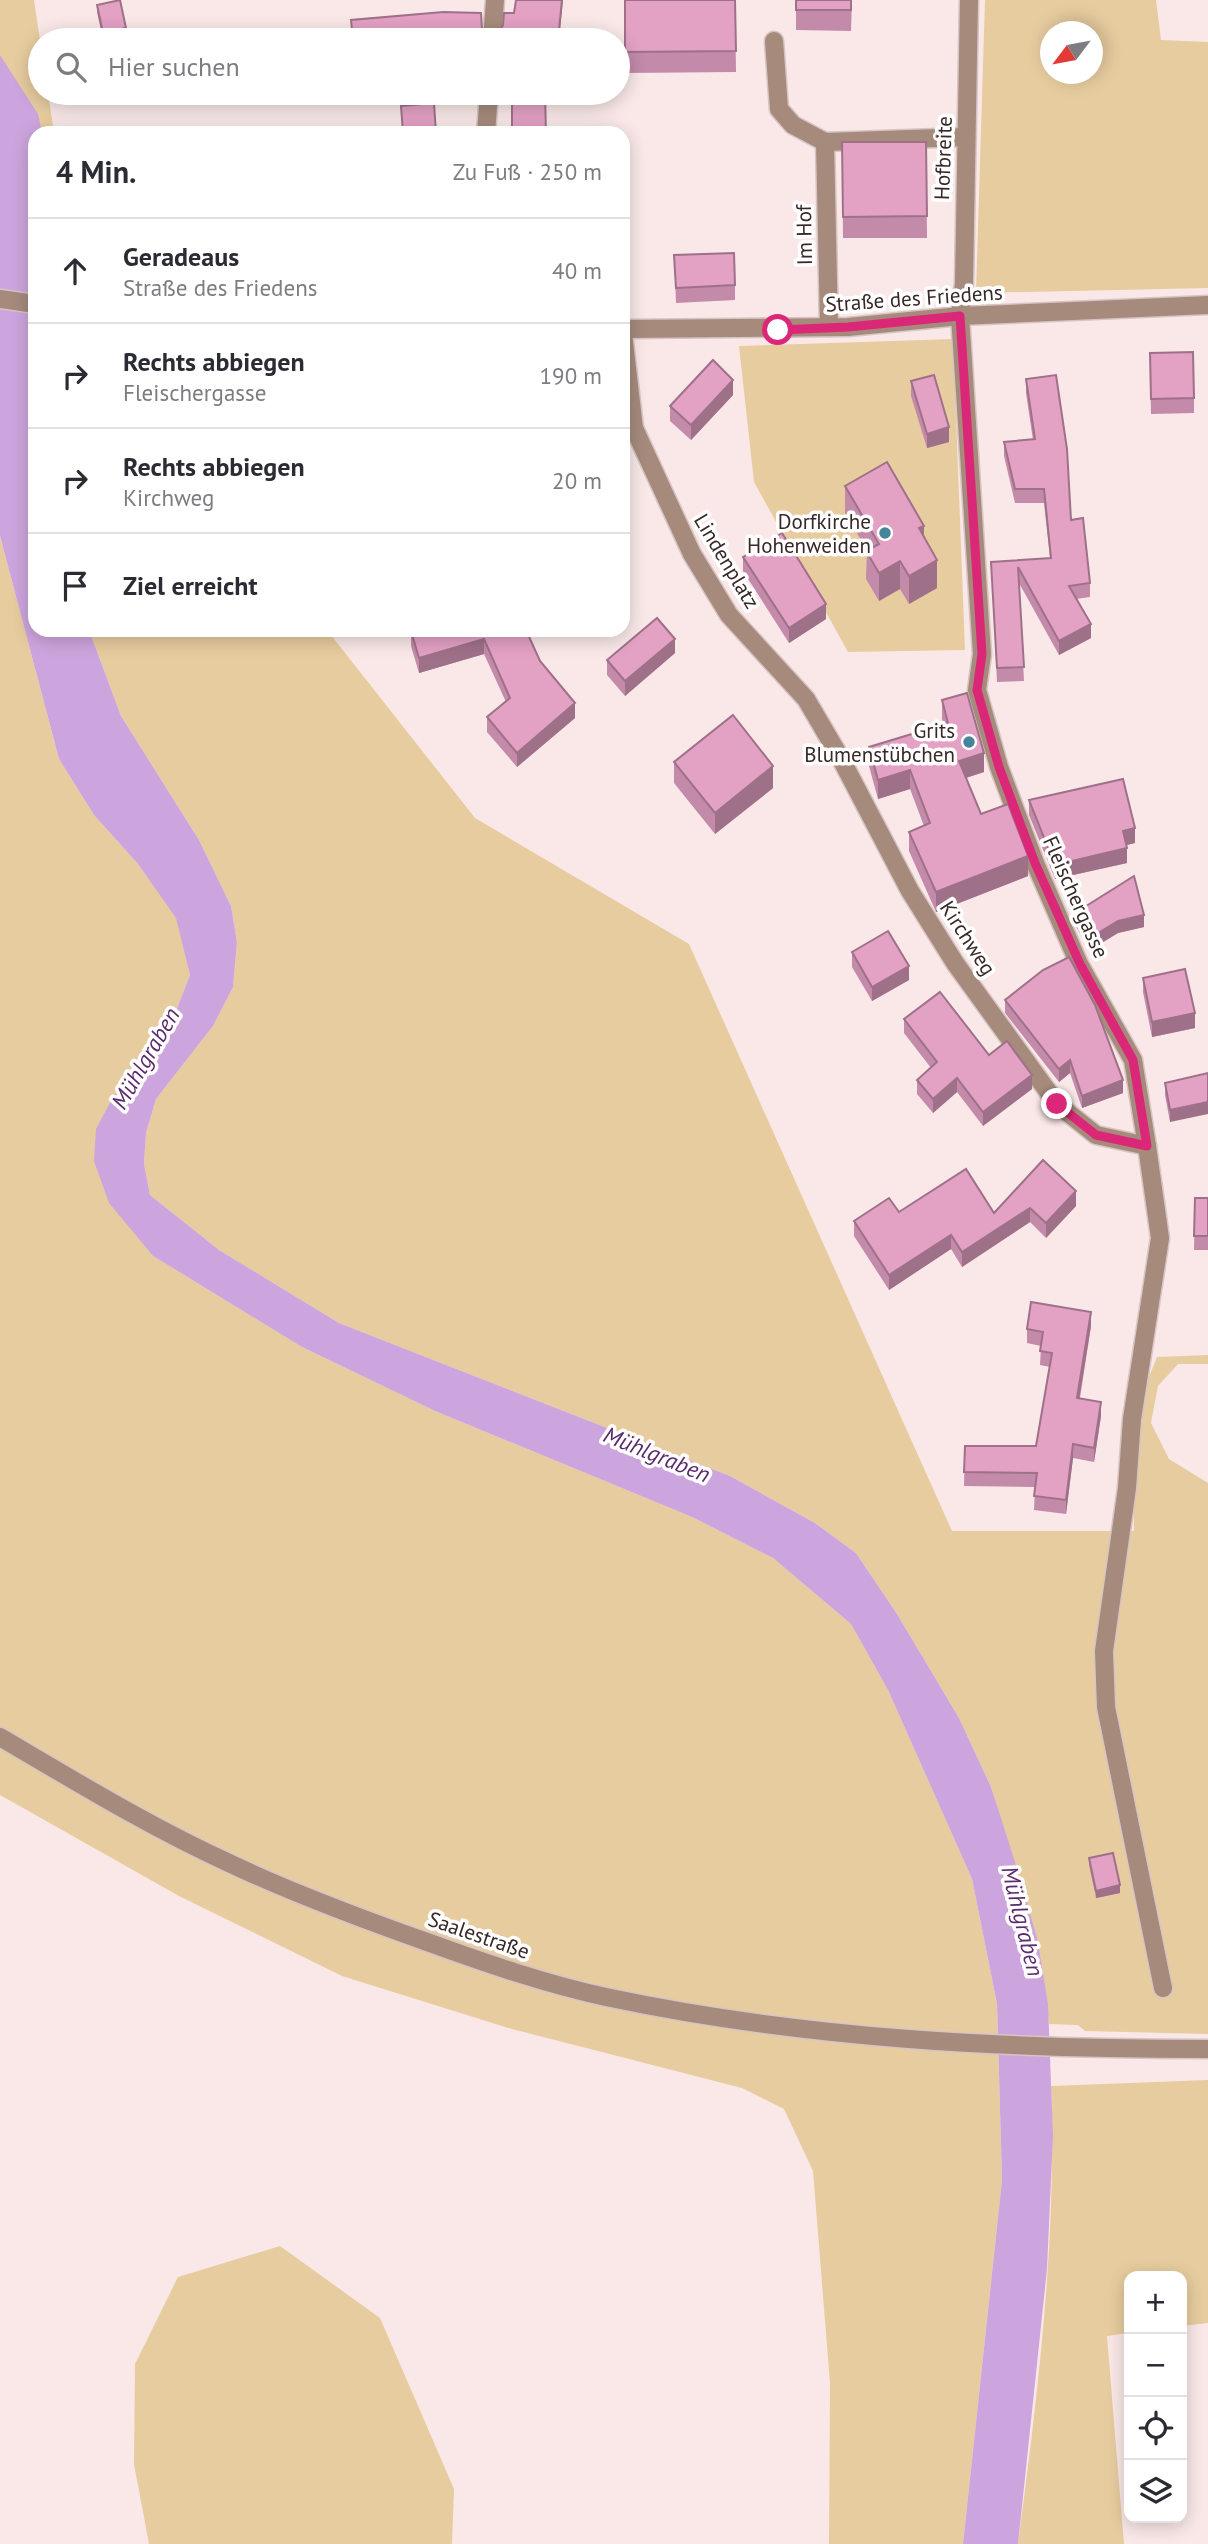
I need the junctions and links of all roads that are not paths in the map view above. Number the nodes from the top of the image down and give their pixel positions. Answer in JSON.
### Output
{"nodes":[{"id":1,"x":495,"y":0,"type":"edge"},
{"id":2,"x":969,"y":0,"type":"edge"},
{"id":3,"x":493,"y":28,"type":"edge"},
{"id":4,"x":774,"y":41,"type":"dead end"},
{"id":5,"x":488,"y":105,"type":"edge"},
{"id":6,"x":487,"y":126,"type":"edge"},
{"id":7,"x":966,"y":137,"type":"junction"},
{"id":8,"x":825,"y":142,"type":"junction"},
{"id":9,"x":0,"y":299,"type":"edge"},
{"id":10,"x":28,"y":303,"type":"edge"},
{"id":11,"x":1208,"y":305,"type":"edge"},
{"id":12,"x":960,"y":316,"type":"junction"},
{"id":13,"x":829,"y":327,"type":"junction"},
{"id":14,"x":630,"y":332,"type":"edge"},
{"id":15,"x":630,"y":434,"type":"edge"},
{"id":16,"x":806,"y":699,"type":"joint"},
{"id":17,"x":1147,"y":1146,"type":"junction"},
{"id":18,"x":0,"y":1737,"type":"edge"},
{"id":19,"x":1163,"y":1988,"type":"dead end"},
{"id":20,"x":1208,"y":2049,"type":"edge"}],
"edges":[{"from":1,"to":3,"type":"street"},
{"from":2,"to":7,"type":"street","name":"Hofbreite"},
{"from":4,"to":8,"type":"street"},
{"from":5,"to":6,"type":"street"},
{"from":7,"to":8,"type":"street"},
{"from":7,"to":12,"type":"street","name":"Hofbreite"},
{"from":8,"to":13,"type":"street","name":"Im Hof"},
{"from":9,"to":10,"type":"street"},
{"from":11,"to":12,"type":"street","name":"Straße des Friedens"},
{"from":12,"to":13,"type":"street","name":"Straße des Friedens"},
{"from":12,"to":17,"type":"street","name":"Fleischergasse"},
{"from":13,"to":14,"type":"street","name":"Straße des Friedens"},
{"from":15,"to":16,"type":"street","name":"Lindenplatz"},
{"from":16,"to":17,"type":"street","name":"Kirchweg"},
{"from":17,"to":19,"type":"street","name":"Fleischergasse"},
{"from":18,"to":20,"type":"street","name":"Saalestraße"}]}
